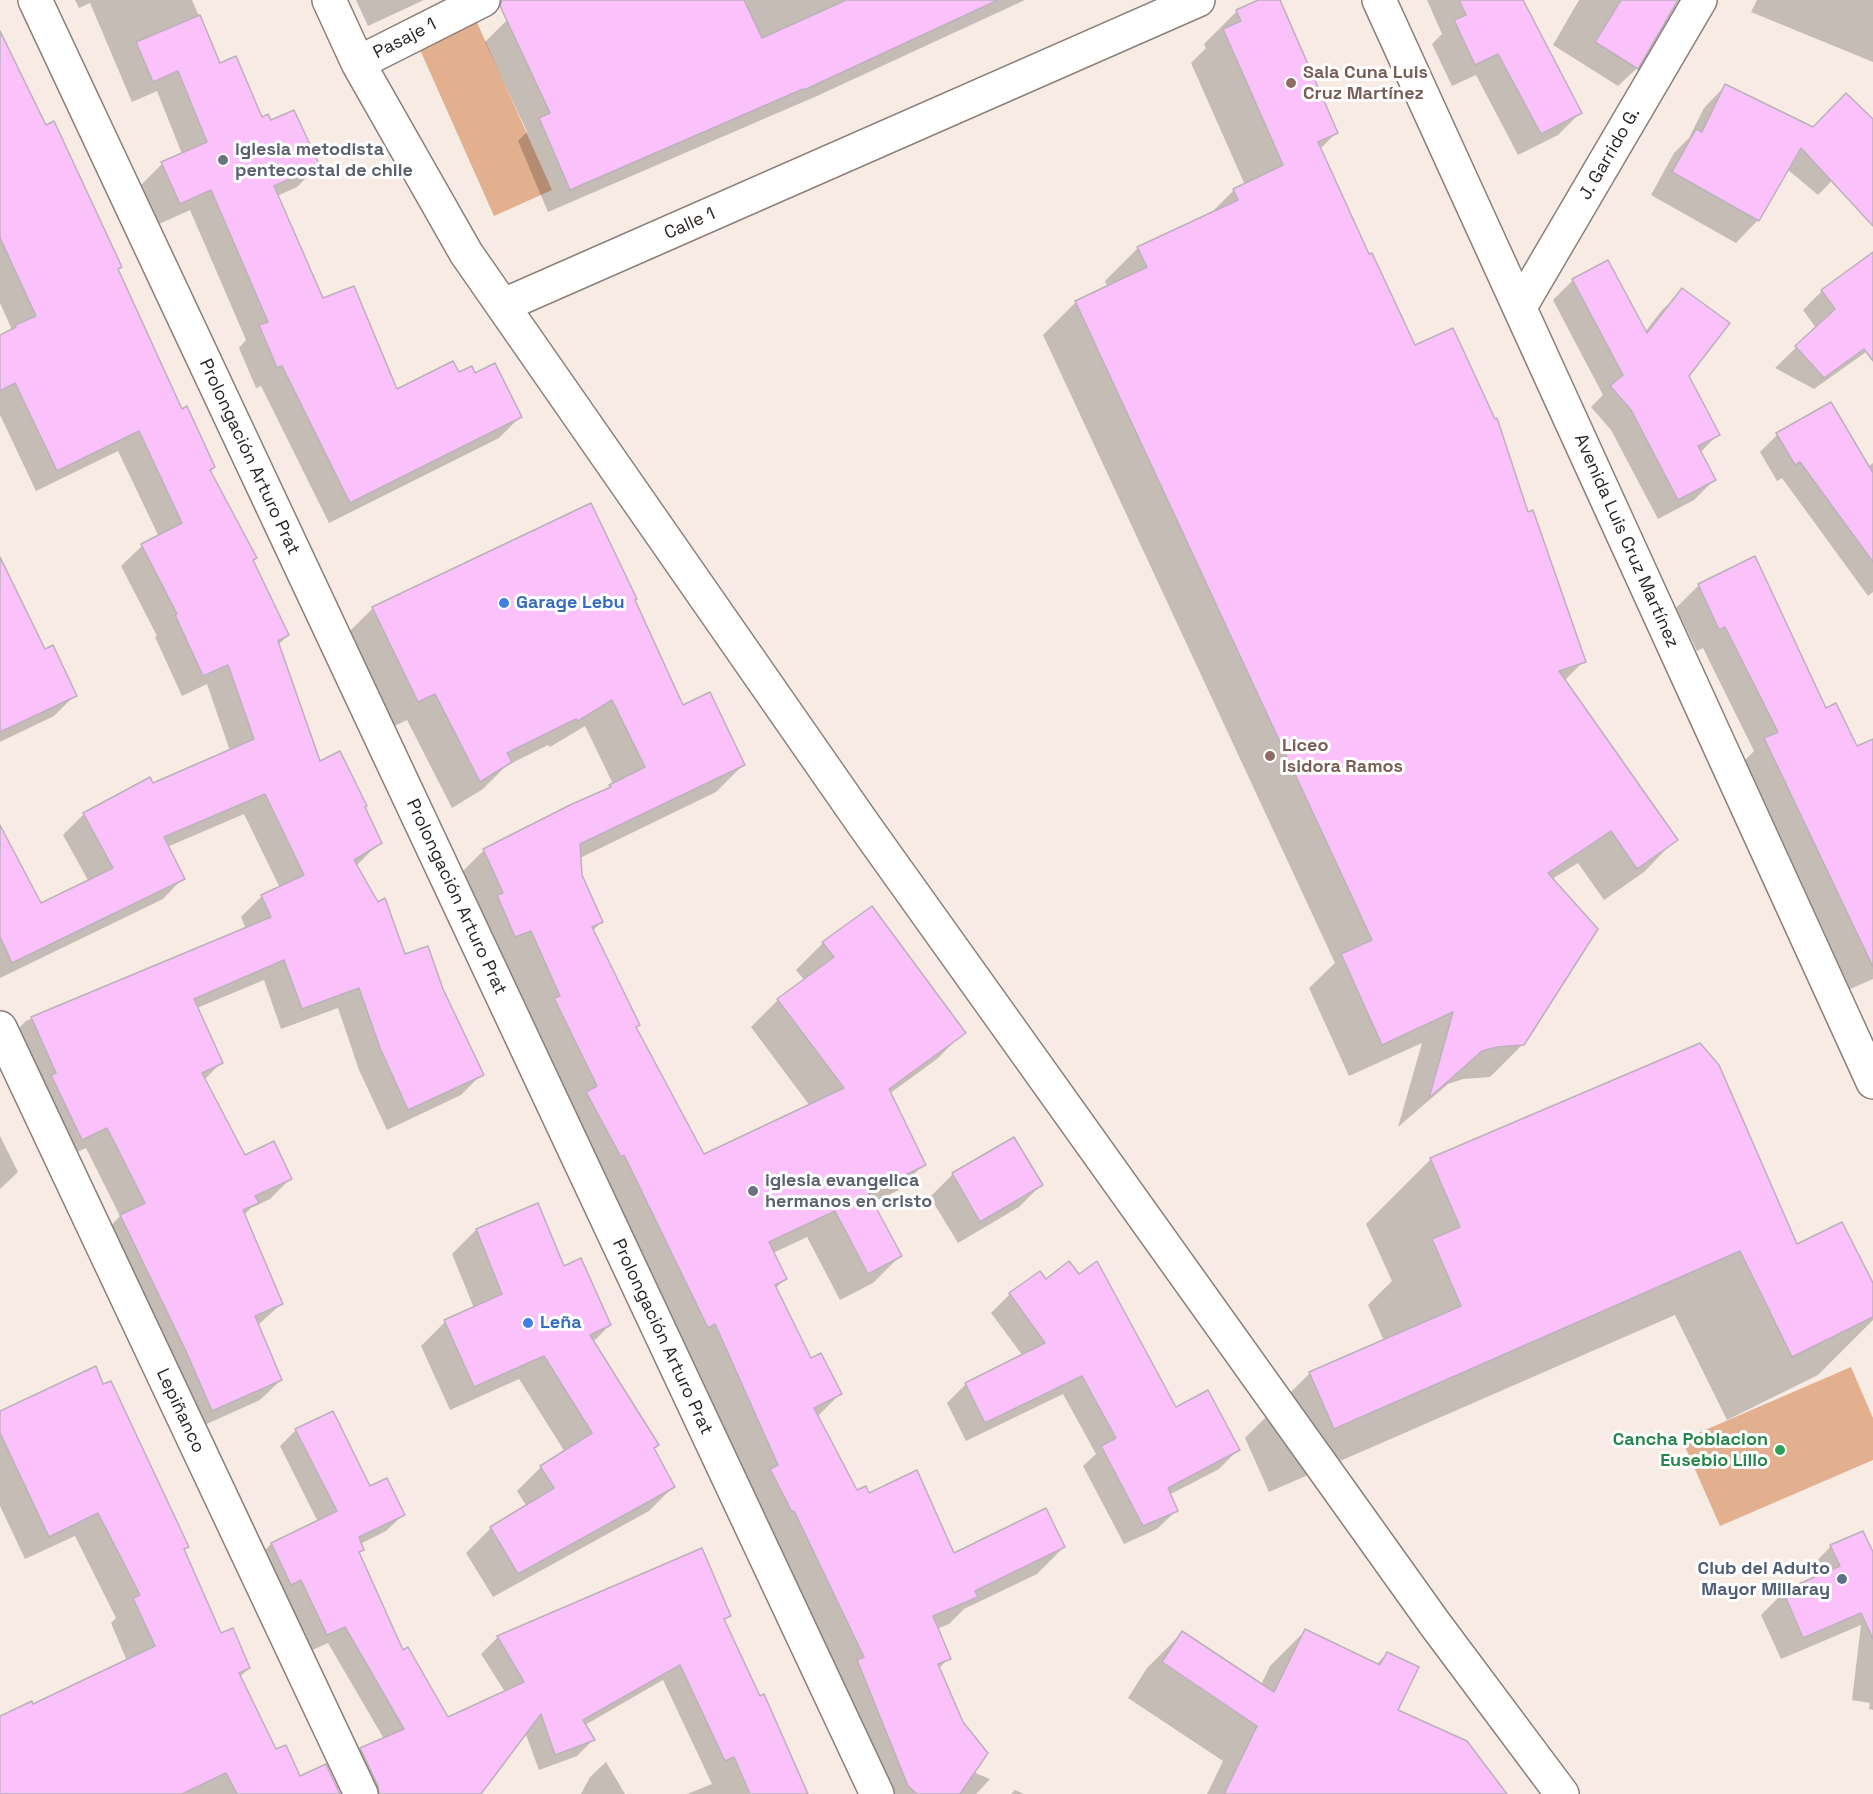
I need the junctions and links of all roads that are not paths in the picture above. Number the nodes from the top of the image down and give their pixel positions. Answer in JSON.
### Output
{"nodes":[{"id":1,"x":35,"y":0,"type":"edge"},
{"id":2,"x":329,"y":0,"type":"edge"},
{"id":3,"x":483,"y":0,"type":"edge"},
{"id":4,"x":1198,"y":0,"type":"edge"},
{"id":5,"x":1379,"y":0,"type":"edge"},
{"id":6,"x":1700,"y":0,"type":"edge"},
{"id":7,"x":358,"y":63,"type":"junction"},
{"id":8,"x":504,"y":305,"type":"junction"},
{"id":9,"x":1520,"y":307,"type":"junction"},
{"id":10,"x":0,"y":1028,"type":"edge"},
{"id":11,"x":1873,"y":1082,"type":"edge"},
{"id":12,"x":361,"y":1794,"type":"edge"},
{"id":13,"x":877,"y":1794,"type":"edge"},
{"id":14,"x":1562,"y":1794,"type":"edge"}],
"edges":[{"from":1,"to":13,"type":"street","name":"Prolongación Arturo Prat"},
{"from":2,"to":7,"type":"street"},
{"from":3,"to":7,"type":"street","name":"Pasaje 1"},
{"from":4,"to":8,"type":"street","name":"Calle 1"},
{"from":5,"to":9,"type":"street","name":"Avenida Luis Cruz Martínez"},
{"from":6,"to":9,"type":"street","name":"J. Garrido G."},
{"from":7,"to":8,"type":"street"},
{"from":8,"to":14,"type":"street"},
{"from":9,"to":11,"type":"street","name":"Avenida Luis Cruz Martínez"},
{"from":10,"to":12,"type":"street","name":"Lepiñanco"}]}
